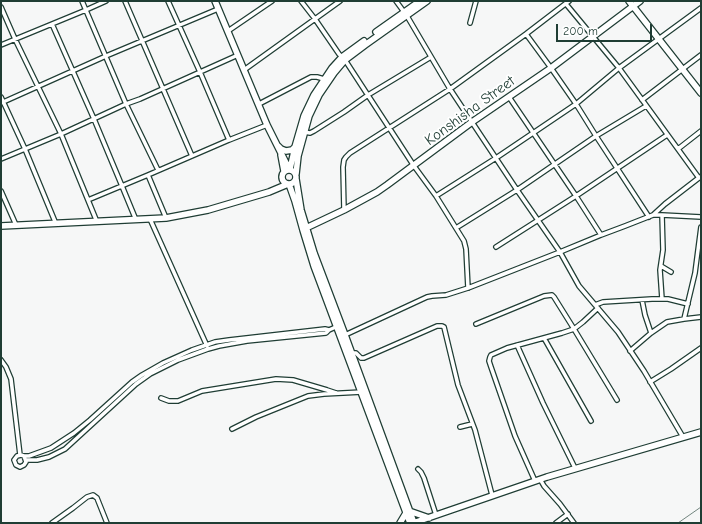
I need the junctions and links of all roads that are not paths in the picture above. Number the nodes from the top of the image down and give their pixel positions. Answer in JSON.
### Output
{"nodes":[{"id":1,"x":82,"y":1,"type":"edge"},
{"id":2,"x":106,"y":1,"type":"edge"},
{"id":3,"x":125,"y":1,"type":"edge"},
{"id":4,"x":168,"y":1,"type":"edge"},
{"id":5,"x":215,"y":1,"type":"edge"},
{"id":6,"x":272,"y":1,"type":"edge"},
{"id":7,"x":301,"y":1,"type":"edge"},
{"id":8,"x":340,"y":1,"type":"edge"},
{"id":9,"x":396,"y":1,"type":"edge"},
{"id":10,"x":420,"y":1,"type":"edge"},
{"id":11,"x":427,"y":1,"type":"edge"},
{"id":12,"x":476,"y":1,"type":"edge"},
{"id":13,"x":640,"y":1,"type":"edge"},
{"id":14,"x":568,"y":2,"type":"edge"},
{"id":15,"x":631,"y":3,"type":"edge"},
{"id":16,"x":1,"y":7,"type":"edge"},
{"id":17,"x":701,"y":8,"type":"edge"},
{"id":18,"x":218,"y":9,"type":"junction"},
{"id":19,"x":86,"y":10,"type":"junction"},
{"id":20,"x":406,"y":14,"type":"junction"},
{"id":21,"x":315,"y":19,"type":"junction"},
{"id":22,"x":470,"y":23,"type":"dead end"},
{"id":23,"x":52,"y":24,"type":"junction"},
{"id":24,"x":179,"y":25,"type":"junction"},
{"id":25,"x":228,"y":31,"type":"junction"},
{"id":26,"x":526,"y":34,"type":"junction"},
{"id":27,"x":594,"y":36,"type":"junction"},
{"id":28,"x":15,"y":39,"type":"junction"},
{"id":29,"x":658,"y":39,"type":"junction"},
{"id":30,"x":142,"y":41,"type":"junction"},
{"id":31,"x":1,"y":45,"type":"edge"},
{"id":32,"x":238,"y":55,"type":"junction"},
{"id":33,"x":701,"y":55,"type":"edge"},
{"id":34,"x":106,"y":56,"type":"junction"},
{"id":35,"x":431,"y":57,"type":"junction"},
{"id":36,"x":344,"y":59,"type":"junction"},
{"id":37,"x":551,"y":68,"type":"junction"},
{"id":38,"x":619,"y":68,"type":"junction"},
{"id":39,"x":682,"y":69,"type":"junction"},
{"id":40,"x":244,"y":70,"type":"junction"},
{"id":41,"x":72,"y":71,"type":"junction"},
{"id":42,"x":200,"y":72,"type":"junction"},
{"id":43,"x":324,"y":79,"type":"junction"},
{"id":44,"x":37,"y":86,"type":"junction"},
{"id":45,"x":162,"y":89,"type":"junction"},
{"id":46,"x":450,"y":89,"type":"junction"},
{"id":47,"x":701,"y":93,"type":"edge"},
{"id":48,"x":368,"y":95,"type":"junction"},
{"id":49,"x":1,"y":97,"type":"edge"},
{"id":50,"x":509,"y":98,"type":"junction"},
{"id":51,"x":642,"y":100,"type":"junction"},
{"id":52,"x":2,"y":102,"type":"edge"},
{"id":53,"x":126,"y":104,"type":"junction"},
{"id":54,"x":259,"y":104,"type":"junction"},
{"id":55,"x":576,"y":104,"type":"junction"},
{"id":56,"x":646,"y":106,"type":"junction"},
{"id":57,"x":94,"y":119,"type":"junction"},
{"id":58,"x":472,"y":122,"type":"junction"},
{"id":59,"x":268,"y":124,"type":"junction"},
{"id":60,"x":390,"y":127,"type":"junction"},
{"id":61,"x":701,"y":131,"type":"edge"},
{"id":62,"x":304,"y":132,"type":"junction"},
{"id":63,"x":532,"y":133,"type":"junction"},
{"id":64,"x":61,"y":134,"type":"junction"},
{"id":65,"x":667,"y":135,"type":"junction"},
{"id":66,"x":596,"y":136,"type":"junction"},
{"id":67,"x":229,"y":140,"type":"junction"},
{"id":68,"x":295,"y":147,"type":"junction"},
{"id":69,"x":279,"y":148,"type":"junction"},
{"id":70,"x":25,"y":149,"type":"junction"},
{"id":71,"x":678,"y":149,"type":"junction"},
{"id":72,"x":192,"y":156,"type":"junction"},
{"id":73,"x":496,"y":158,"type":"junction"},
{"id":74,"x":1,"y":160,"type":"edge"},
{"id":75,"x":554,"y":164,"type":"junction"},
{"id":76,"x":414,"y":166,"type":"junction"},
{"id":77,"x":618,"y":168,"type":"junction"},
{"id":78,"x":158,"y":170,"type":"junction"},
{"id":79,"x":288,"y":170,"type":"junction"},
{"id":80,"x":148,"y":175,"type":"junction"},
{"id":81,"x":296,"y":176,"type":"junction"},
{"id":82,"x":700,"y":177,"type":"edge"},
{"id":83,"x":282,"y":180,"type":"junction"},
{"id":84,"x":289,"y":184,"type":"junction"},
{"id":85,"x":122,"y":186,"type":"junction"},
{"id":86,"x":517,"y":190,"type":"junction"},
{"id":87,"x":1,"y":191,"type":"edge"},
{"id":88,"x":269,"y":192,"type":"junction"},
{"id":89,"x":436,"y":196,"type":"junction"},
{"id":90,"x":576,"y":196,"type":"junction"},
{"id":91,"x":88,"y":200,"type":"junction"},
{"id":92,"x":344,"y":210,"type":"junction"},
{"id":93,"x":662,"y":215,"type":"junction"},
{"id":94,"x":651,"y":216,"type":"junction"},
{"id":95,"x":701,"y":217,"type":"edge"},
{"id":96,"x":166,"y":218,"type":"junction"},
{"id":97,"x":150,"y":219,"type":"junction"},
{"id":98,"x":136,"y":220,"type":"junction"},
{"id":99,"x":537,"y":220,"type":"junction"},
{"id":100,"x":97,"y":222,"type":"junction"},
{"id":101,"x":56,"y":224,"type":"junction"},
{"id":102,"x":16,"y":225,"type":"junction"},
{"id":103,"x":1,"y":226,"type":"edge"},
{"id":104,"x":701,"y":227,"type":"edge"},
{"id":105,"x":306,"y":228,"type":"junction"},
{"id":106,"x":456,"y":228,"type":"junction"},
{"id":107,"x":601,"y":234,"type":"junction"},
{"id":108,"x":496,"y":247,"type":"dead end"},
{"id":109,"x":560,"y":252,"type":"junction"},
{"id":110,"x":661,"y":266,"type":"junction"},
{"id":111,"x":671,"y":272,"type":"dead end"},
{"id":112,"x":468,"y":288,"type":"junction"},
{"id":113,"x":662,"y":299,"type":"junction"},
{"id":114,"x":642,"y":300,"type":"junction"},
{"id":115,"x":688,"y":304,"type":"junction"},
{"id":116,"x":596,"y":307,"type":"junction"},
{"id":117,"x":701,"y":318,"type":"edge"},
{"id":118,"x":684,"y":319,"type":"junction"},
{"id":119,"x":476,"y":324,"type":"dead end"},
{"id":120,"x":339,"y":326,"type":"junction"},
{"id":121,"x":574,"y":329,"type":"junction"},
{"id":122,"x":652,"y":333,"type":"junction"},
{"id":123,"x":345,"y":335,"type":"junction"},
{"id":124,"x":544,"y":338,"type":"junction"},
{"id":125,"x":517,"y":345,"type":"junction"},
{"id":126,"x":207,"y":347,"type":"junction"},
{"id":127,"x":701,"y":348,"type":"edge"},
{"id":128,"x":630,"y":351,"type":"junction"},
{"id":129,"x":352,"y":353,"type":"junction"},
{"id":130,"x":1,"y":360,"type":"edge"},
{"id":131,"x":650,"y":382,"type":"junction"},
{"id":132,"x":363,"y":392,"type":"junction"},
{"id":133,"x":336,"y":393,"type":"junction"},
{"id":134,"x":161,"y":398,"type":"dead end"},
{"id":135,"x":617,"y":400,"type":"dead end"},
{"id":136,"x":591,"y":420,"type":"dead end"},
{"id":137,"x":472,"y":424,"type":"junction"},
{"id":138,"x":460,"y":427,"type":"dead end"},
{"id":139,"x":232,"y":429,"type":"dead end"},
{"id":140,"x":701,"y":432,"type":"edge"},
{"id":141,"x":683,"y":437,"type":"junction"},
{"id":142,"x":24,"y":457,"type":"junction"},
{"id":143,"x":576,"y":468,"type":"junction"},
{"id":144,"x":418,"y":469,"type":"dead end"},
{"id":145,"x":538,"y":480,"type":"junction"},
{"id":146,"x":492,"y":496,"type":"junction"},
{"id":147,"x":407,"y":512,"type":"junction"},
{"id":148,"x":568,"y":514,"type":"junction"},
{"id":149,"x":436,"y":515,"type":"junction"},
{"id":150,"x":426,"y":520,"type":"edge"},
{"id":151,"x":52,"y":523,"type":"edge"},
{"id":152,"x":107,"y":523,"type":"edge"},
{"id":153,"x":400,"y":523,"type":"edge"},
{"id":154,"x":410,"y":523,"type":"edge"},
{"id":155,"x":413,"y":523,"type":"edge"},
{"id":156,"x":556,"y":523,"type":"edge"},
{"id":157,"x":574,"y":523,"type":"edge"}],
"edges":[{"from":1,"to":19,"type":"street"},
{"from":2,"to":19,"type":"street"},
{"from":3,"to":30,"type":"street"},
{"from":4,"to":24,"type":"street"},
{"from":5,"to":18,"type":"street"},
{"from":6,"to":25,"type":"street"},
{"from":7,"to":21,"type":"street"},
{"from":8,"to":21,"type":"street"},
{"from":9,"to":20,"type":"street"},
{"from":10,"to":20,"type":"street"},
{"from":11,"to":20,"type":"street"},
{"from":12,"to":22,"type":"street"},
{"from":13,"to":15,"type":"street","name":"Konshisha Street"},
{"from":14,"to":26,"type":"street"},
{"from":14,"to":27,"type":"street"},
{"from":15,"to":27,"type":"street","name":"Konshisha Street"},
{"from":15,"to":29,"type":"street"},
{"from":16,"to":28,"type":"street"},
{"from":17,"to":29,"type":"street"},
{"from":18,"to":24,"type":"street"},
{"from":18,"to":25,"type":"street"},
{"from":19,"to":23,"type":"street"},
{"from":19,"to":34,"type":"street"},
{"from":20,"to":35,"type":"street"},
{"from":20,"to":36,"type":"street"},
{"from":21,"to":36,"type":"street"},
{"from":21,"to":40,"type":"street"},
{"from":23,"to":28,"type":"street"},
{"from":23,"to":41,"type":"street"},
{"from":24,"to":30,"type":"street"},
{"from":24,"to":42,"type":"street"},
{"from":25,"to":32,"type":"street"},
{"from":26,"to":37,"type":"street"},
{"from":26,"to":46,"type":"street"},
{"from":27,"to":37,"type":"street","name":"Konshisha Street"},
{"from":27,"to":38,"type":"street"},
{"from":28,"to":31,"type":"street"},
{"from":28,"to":44,"type":"street"},
{"from":29,"to":38,"type":"street"},
{"from":29,"to":39,"type":"street"},
{"from":30,"to":34,"type":"street"},
{"from":30,"to":45,"type":"street"},
{"from":32,"to":40,"type":"street"},
{"from":32,"to":42,"type":"street"},
{"from":33,"to":39,"type":"street"},
{"from":34,"to":41,"type":"street"},
{"from":34,"to":53,"type":"street"},
{"from":35,"to":46,"type":"street"},
{"from":35,"to":48,"type":"street"},
{"from":36,"to":43,"type":"street"},
{"from":36,"to":48,"type":"street"},
{"from":36,"to":62,"type":"street"},
{"from":37,"to":50,"type":"street","name":"Konshisha Street"},
{"from":37,"to":55,"type":"street"},
{"from":38,"to":51,"type":"street"},
{"from":38,"to":55,"type":"street"},
{"from":39,"to":47,"type":"street"},
{"from":39,"to":51,"type":"street"},
{"from":40,"to":54,"type":"street"},
{"from":41,"to":44,"type":"street"},
{"from":41,"to":57,"type":"street"},
{"from":42,"to":45,"type":"street"},
{"from":42,"to":67,"type":"street"},
{"from":43,"to":54,"type":"street"},
{"from":43,"to":68,"type":"street"},
{"from":44,"to":52,"type":"street"},
{"from":44,"to":64,"type":"street"},
{"from":45,"to":53,"type":"street"},
{"from":45,"to":72,"type":"street"},
{"from":46,"to":58,"type":"street"},
{"from":46,"to":60,"type":"street"},
{"from":48,"to":60,"type":"street"},
{"from":48,"to":62,"type":"street"},
{"from":49,"to":52,"type":"street"},
{"from":50,"to":58,"type":"street","name":"Konshisha Street"},
{"from":50,"to":63,"type":"street"},
{"from":51,"to":56,"type":"street"},
{"from":52,"to":70,"type":"street"},
{"from":53,"to":57,"type":"street"},
{"from":53,"to":78,"type":"street"},
{"from":54,"to":59,"type":"street"},
{"from":55,"to":63,"type":"street"},
{"from":55,"to":66,"type":"street"},
{"from":56,"to":65,"type":"street"},
{"from":56,"to":66,"type":"street"},
{"from":57,"to":64,"type":"street"},
{"from":57,"to":85,"type":"street"},
{"from":58,"to":73,"type":"street"},
{"from":58,"to":76,"type":"street","name":"Konshisha Street"},
{"from":59,"to":67,"type":"street"},
{"from":59,"to":69,"type":"street"},
{"from":60,"to":76,"type":"street"},
{"from":60,"to":92,"type":"street"},
{"from":61,"to":71,"type":"street"},
{"from":62,"to":81,"type":"street"},
{"from":63,"to":73,"type":"street"},
{"from":63,"to":75,"type":"street"},
{"from":64,"to":70,"type":"street"},
{"from":64,"to":91,"type":"street"},
{"from":65,"to":71,"type":"street"},
{"from":65,"to":77,"type":"street"},
{"from":66,"to":75,"type":"street"},
{"from":66,"to":77,"type":"street"},
{"from":67,"to":72,"type":"street"},
{"from":68,"to":69,"type":"street"},
{"from":68,"to":79,"type":"street"},
{"from":69,"to":79,"type":"street"},
{"from":70,"to":74,"type":"street"},
{"from":70,"to":101,"type":"street"},
{"from":71,"to":82,"type":"street"},
{"from":72,"to":78,"type":"street"},
{"from":73,"to":86,"type":"street"},
{"from":73,"to":89,"type":"street"},
{"from":75,"to":86,"type":"street"},
{"from":75,"to":90,"type":"street"},
{"from":76,"to":89,"type":"street"},
{"from":76,"to":92,"type":"street","name":"Konshisha Street"},
{"from":77,"to":90,"type":"street"},
{"from":77,"to":94,"type":"street"},
{"from":78,"to":80,"type":"street"},
{"from":79,"to":81,"type":"street"},
{"from":79,"to":83,"type":"street"},
{"from":80,"to":85,"type":"street"},
{"from":80,"to":96,"type":"street"},
{"from":81,"to":84,"type":"street"},
{"from":81,"to":105,"type":"street"},
{"from":82,"to":94,"type":"street"},
{"from":83,"to":84,"type":"street"},
{"from":83,"to":88,"type":"street"},
{"from":84,"to":88,"type":"street"},
{"from":84,"to":120,"type":"street"},
{"from":85,"to":91,"type":"street"},
{"from":85,"to":98,"type":"street"},
{"from":86,"to":99,"type":"street"},
{"from":86,"to":106,"type":"street"},
{"from":87,"to":102,"type":"street"},
{"from":88,"to":96,"type":"street"},
{"from":89,"to":106,"type":"street"},
{"from":90,"to":99,"type":"street"},
{"from":90,"to":107,"type":"street"},
{"from":91,"to":100,"type":"street"},
{"from":92,"to":105,"type":"street","name":"Konshisha Street"},
{"from":93,"to":94,"type":"street"},
{"from":93,"to":95,"type":"street"},
{"from":93,"to":110,"type":"street"},
{"from":94,"to":107,"type":"street"},
{"from":96,"to":97,"type":"street"},
{"from":97,"to":98,"type":"street"},
{"from":97,"to":126,"type":"street"},
{"from":98,"to":100,"type":"street"},
{"from":99,"to":108,"type":"street"},
{"from":99,"to":109,"type":"street"},
{"from":100,"to":101,"type":"street"},
{"from":101,"to":102,"type":"street"},
{"from":102,"to":103,"type":"street"},
{"from":104,"to":115,"type":"street"},
{"from":105,"to":120,"type":"street"},
{"from":106,"to":112,"type":"street"},
{"from":107,"to":109,"type":"street"},
{"from":109,"to":112,"type":"street"},
{"from":109,"to":116,"type":"street"},
{"from":110,"to":111,"type":"street"},
{"from":110,"to":113,"type":"street"},
{"from":112,"to":123,"type":"street"},
{"from":113,"to":114,"type":"street"},
{"from":113,"to":115,"type":"street"},
{"from":114,"to":116,"type":"street"},
{"from":114,"to":122,"type":"street"},
{"from":115,"to":118,"type":"street"},
{"from":116,"to":121,"type":"street"},
{"from":116,"to":128,"type":"street"},
{"from":117,"to":118,"type":"street"},
{"from":118,"to":122,"type":"street"},
{"from":119,"to":121,"type":"street"},
{"from":120,"to":123,"type":"street"},
{"from":120,"to":126,"type":"street"},
{"from":120,"to":132,"type":"street"},
{"from":121,"to":124,"type":"street"},
{"from":121,"to":135,"type":"street"},
{"from":122,"to":128,"type":"street"},
{"from":123,"to":129,"type":"street"},
{"from":124,"to":125,"type":"street"},
{"from":124,"to":136,"type":"street"},
{"from":125,"to":143,"type":"street"},
{"from":125,"to":145,"type":"street"},
{"from":126,"to":142,"type":"street"},
{"from":126,"to":142,"type":"street"},
{"from":127,"to":131,"type":"street"},
{"from":128,"to":131,"type":"street"},
{"from":129,"to":132,"type":"street"},
{"from":129,"to":137,"type":"street"},
{"from":130,"to":142,"type":"street"},
{"from":131,"to":141,"type":"street"},
{"from":132,"to":133,"type":"street"},
{"from":132,"to":147,"type":"street"},
{"from":133,"to":134,"type":"street"},
{"from":133,"to":139,"type":"street"},
{"from":137,"to":138,"type":"street"},
{"from":137,"to":146,"type":"street"},
{"from":140,"to":141,"type":"street"},
{"from":141,"to":143,"type":"street"},
{"from":143,"to":145,"type":"street"},
{"from":144,"to":149,"type":"street"},
{"from":145,"to":146,"type":"street"},
{"from":145,"to":148,"type":"street"},
{"from":146,"to":149,"type":"street"},
{"from":147,"to":150,"type":"street"},
{"from":147,"to":153,"type":"street"},
{"from":147,"to":154,"type":"street"},
{"from":147,"to":155,"type":"street"},
{"from":148,"to":156,"type":"street"},
{"from":148,"to":157,"type":"street"},
{"from":149,"to":150,"type":"street"},
{"from":150,"to":155,"type":"street"},
{"from":151,"to":152,"type":"street"}]}
